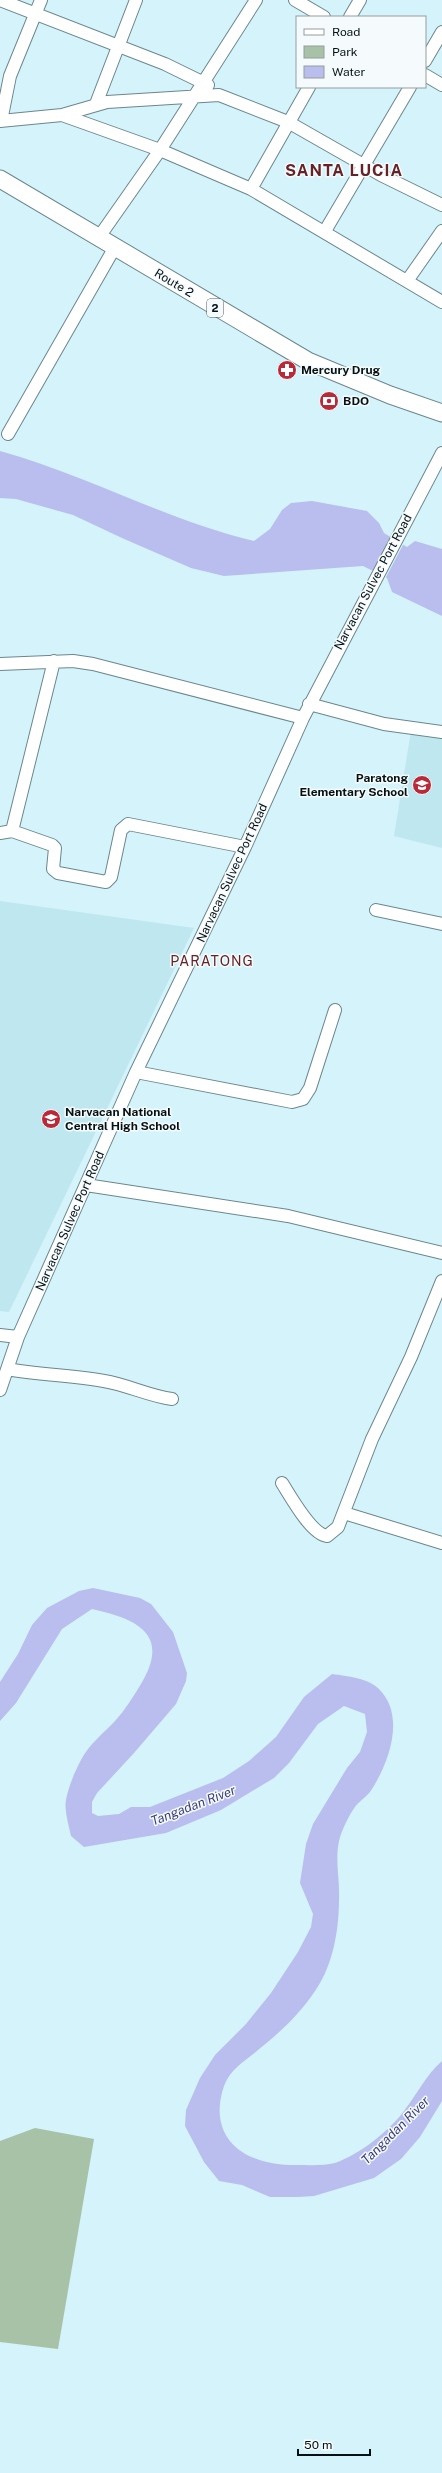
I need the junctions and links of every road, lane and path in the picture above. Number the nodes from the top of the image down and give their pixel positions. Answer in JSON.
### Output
{"nodes":[{"id":1,"x":0,"y":0,"type":"edge"},
{"id":2,"x":41,"y":0,"type":"edge"},
{"id":3,"x":136,"y":0,"type":"edge"},
{"id":4,"x":256,"y":0,"type":"edge"},
{"id":5,"x":295,"y":0,"type":"edge"},
{"id":6,"x":360,"y":0,"type":"edge"},
{"id":7,"x":34,"y":14,"type":"junction"},
{"id":8,"x":322,"y":16,"type":"edge"},
{"id":9,"x":351,"y":16,"type":"edge"},
{"id":10,"x":442,"y":32,"type":"edge"},
{"id":11,"x":117,"y":46,"type":"junction"},
{"id":12,"x":426,"y":59,"type":"edge"},
{"id":13,"x":426,"y":76,"type":"edge"},
{"id":14,"x":203,"y":81,"type":"junction"},
{"id":15,"x":442,"y":85,"type":"edge"},
{"id":16,"x":308,"y":88,"type":"edge"},
{"id":17,"x":409,"y":88,"type":"edge"},
{"id":18,"x":219,"y":95,"type":"junction"},
{"id":19,"x":192,"y":97,"type":"junction"},
{"id":20,"x":96,"y":104,"type":"junction"},
{"id":21,"x":62,"y":114,"type":"junction"},
{"id":22,"x":0,"y":121,"type":"edge"},
{"id":23,"x":288,"y":122,"type":"junction"},
{"id":24,"x":160,"y":150,"type":"junction"},
{"id":25,"x":364,"y":165,"type":"junction"},
{"id":26,"x":0,"y":179,"type":"edge"},
{"id":27,"x":251,"y":189,"type":"junction"},
{"id":28,"x":442,"y":205,"type":"edge"},
{"id":29,"x":442,"y":230,"type":"edge"},
{"id":30,"x":325,"y":231,"type":"junction"},
{"id":31,"x":98,"y":237,"type":"junction"},
{"id":32,"x":115,"y":247,"type":"junction"},
{"id":33,"x":407,"y":281,"type":"junction"},
{"id":34,"x":442,"y":302,"type":"edge"},
{"id":35,"x":442,"y":413,"type":"edge"},
{"id":36,"x":8,"y":434,"type":"dead end"},
{"id":37,"x":442,"y":453,"type":"edge"},
{"id":38,"x":54,"y":661,"type":"junction"},
{"id":39,"x":0,"y":664,"type":"edge"},
{"id":40,"x":309,"y":704,"type":"junction"},
{"id":41,"x":303,"y":718,"type":"junction"},
{"id":42,"x":442,"y":732,"type":"edge"},
{"id":43,"x":12,"y":831,"type":"junction"},
{"id":44,"x":0,"y":832,"type":"edge"},
{"id":45,"x":245,"y":847,"type":"junction"},
{"id":46,"x":376,"y":910,"type":"dead end"},
{"id":47,"x":442,"y":924,"type":"edge"},
{"id":48,"x":335,"y":1010,"type":"dead end"},
{"id":49,"x":136,"y":1072,"type":"junction"},
{"id":50,"x":86,"y":1184,"type":"junction"},
{"id":51,"x":442,"y":1253,"type":"edge"},
{"id":52,"x":442,"y":1281,"type":"edge"},
{"id":53,"x":437,"y":1308,"type":"edge"},
{"id":54,"x":0,"y":1335,"type":"edge"},
{"id":55,"x":18,"y":1337,"type":"junction"},
{"id":56,"x":7,"y":1369,"type":"junction"},
{"id":57,"x":0,"y":1390,"type":"edge"},
{"id":58,"x":172,"y":1399,"type":"dead end"},
{"id":59,"x":282,"y":1483,"type":"dead end"},
{"id":60,"x":344,"y":1513,"type":"junction"},
{"id":61,"x":442,"y":1543,"type":"edge"}],
"edges":[{"from":1,"to":7,"type":"street"},
{"from":2,"to":7,"type":"street"},
{"from":3,"to":11,"type":"street"},
{"from":4,"to":14,"type":"street"},
{"from":5,"to":8,"type":"street"},
{"from":6,"to":9,"type":"street"},
{"from":7,"to":11,"type":"street"},
{"from":7,"to":22,"type":"street"},
{"from":10,"to":12,"type":"street"},
{"from":11,"to":14,"type":"street"},
{"from":11,"to":20,"type":"street"},
{"from":13,"to":15,"type":"street"},
{"from":14,"to":18,"type":"street"},
{"from":14,"to":19,"type":"street"},
{"from":16,"to":23,"type":"street"},
{"from":17,"to":25,"type":"street"},
{"from":18,"to":19,"type":"street"},
{"from":18,"to":23,"type":"street"},
{"from":19,"to":20,"type":"street"},
{"from":19,"to":24,"type":"street"},
{"from":20,"to":21,"type":"street"},
{"from":21,"to":22,"type":"street"},
{"from":21,"to":24,"type":"street"},
{"from":23,"to":25,"type":"street"},
{"from":23,"to":27,"type":"street"},
{"from":24,"to":27,"type":"street"},
{"from":24,"to":31,"type":"street"},
{"from":25,"to":28,"type":"street"},
{"from":25,"to":30,"type":"street"},
{"from":26,"to":31,"type":"highway","name":"Route 2","number":"2"},
{"from":27,"to":30,"type":"street"},
{"from":29,"to":33,"type":"street"},
{"from":30,"to":33,"type":"street"},
{"from":31,"to":32,"type":"highway","name":"Route 2","number":"2"},
{"from":32,"to":35,"type":"highway","name":"Route 2","number":"2"},
{"from":32,"to":36,"type":"street"},
{"from":33,"to":34,"type":"street"},
{"from":37,"to":40,"type":"street","name":"Narvacan Sulvec Port Road"},
{"from":38,"to":39,"type":"street"},
{"from":38,"to":41,"type":"street"},
{"from":38,"to":43,"type":"street"},
{"from":40,"to":41,"type":"street","name":"Narvacan Sulvec Port Road"},
{"from":40,"to":42,"type":"street"},
{"from":41,"to":45,"type":"street","name":"Narvacan Sulvec Port Road"},
{"from":43,"to":44,"type":"street"},
{"from":43,"to":45,"type":"street"},
{"from":45,"to":49,"type":"street","name":"Narvacan Sulvec Port Road"},
{"from":46,"to":47,"type":"street"},
{"from":48,"to":49,"type":"street"},
{"from":49,"to":50,"type":"street","name":"Narvacan Sulvec Port Road"},
{"from":50,"to":51,"type":"street"},
{"from":50,"to":55,"type":"street","name":"Narvacan Sulvec Port Road"},
{"from":52,"to":53,"type":"street"},
{"from":53,"to":60,"type":"street"},
{"from":54,"to":55,"type":"street"},
{"from":55,"to":56,"type":"street","name":"Narvacan Sulvec Port Road"},
{"from":56,"to":57,"type":"street","name":"Narvacan Sulvec Port Road"},
{"from":56,"to":58,"type":"street"},
{"from":59,"to":60,"type":"street"},
{"from":60,"to":61,"type":"street"}]}
